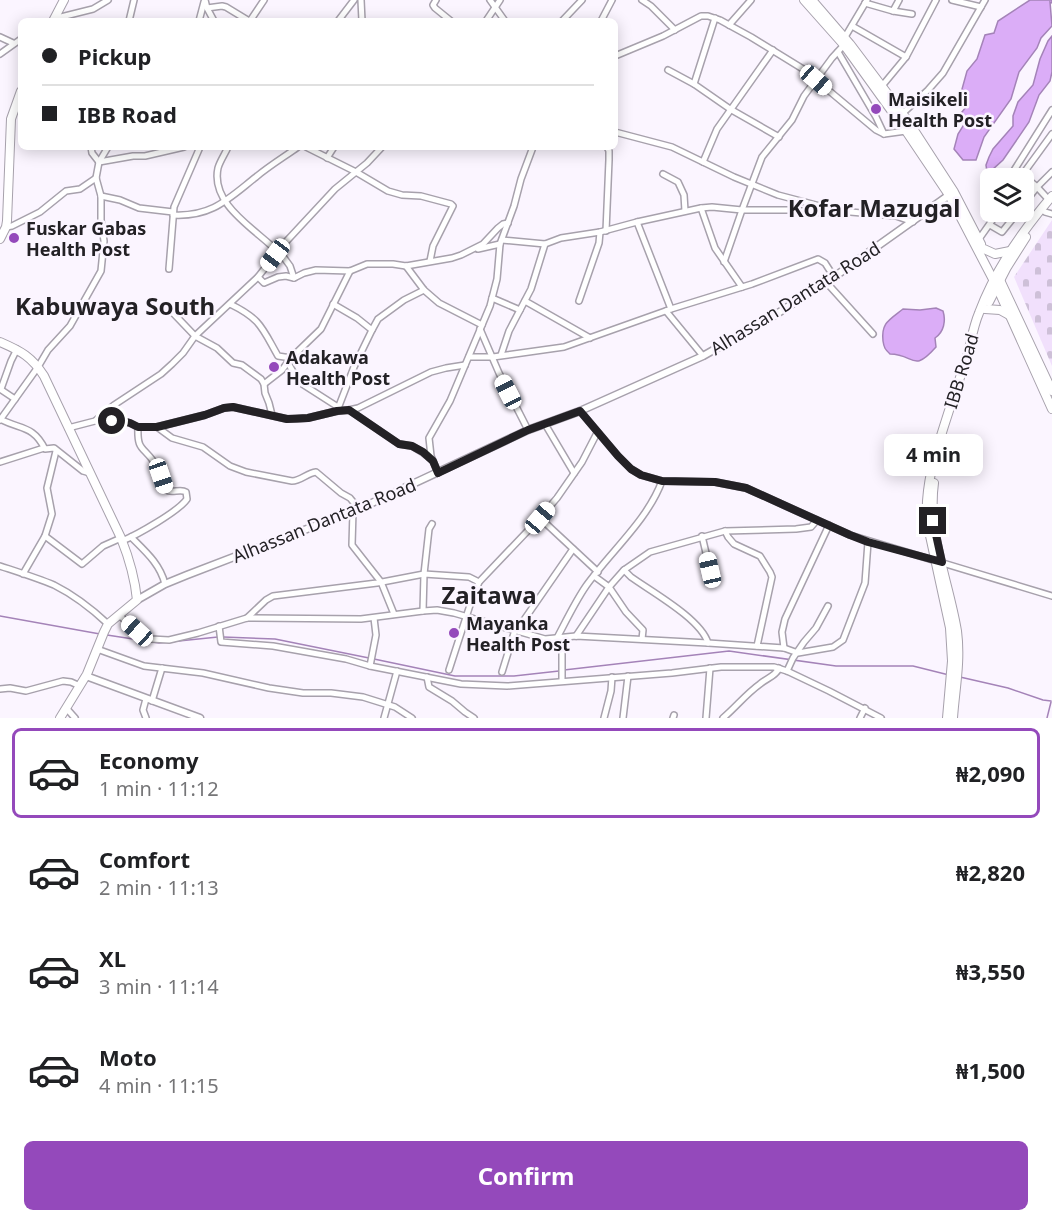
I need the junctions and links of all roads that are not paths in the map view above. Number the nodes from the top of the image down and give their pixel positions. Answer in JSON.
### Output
{"nodes":[{"id":1,"x":64,"y":0,"type":"edge"},
{"id":2,"x":108,"y":0,"type":"edge"},
{"id":3,"x":134,"y":0,"type":"edge"},
{"id":4,"x":205,"y":0,"type":"edge"},
{"id":5,"x":264,"y":0,"type":"edge"},
{"id":6,"x":354,"y":0,"type":"edge"},
{"id":7,"x":361,"y":0,"type":"edge"},
{"id":8,"x":436,"y":0,"type":"edge"},
{"id":9,"x":490,"y":0,"type":"edge"},
{"id":10,"x":500,"y":0,"type":"edge"},
{"id":11,"x":582,"y":0,"type":"edge"},
{"id":12,"x":612,"y":0,"type":"edge"},
{"id":13,"x":642,"y":0,"type":"edge"},
{"id":14,"x":751,"y":0,"type":"edge"},
{"id":15,"x":804,"y":0,"type":"edge"},
{"id":16,"x":812,"y":0,"type":"edge"},
{"id":17,"x":899,"y":0,"type":"edge"},
{"id":18,"x":936,"y":0,"type":"edge"},
{"id":19,"x":952,"y":0,"type":"edge"},
{"id":20,"x":985,"y":0,"type":"edge"},
{"id":21,"x":866,"y":2,"type":"edge"},
{"id":22,"x":981,"y":7,"type":"junction"},
{"id":23,"x":207,"y":8,"type":"junction"},
{"id":24,"x":495,"y":8,"type":"junction"},
{"id":25,"x":893,"y":11,"type":"junction"},
{"id":26,"x":912,"y":14,"type":"dead end"},
{"id":27,"x":59,"y":18,"type":"edge"},
{"id":28,"x":62,"y":18,"type":"edge"},
{"id":29,"x":130,"y":18,"type":"edge"},
{"id":30,"x":200,"y":18,"type":"edge"},
{"id":31,"x":212,"y":18,"type":"edge"},
{"id":32,"x":244,"y":18,"type":"edge"},
{"id":33,"x":252,"y":18,"type":"edge"},
{"id":34,"x":340,"y":18,"type":"edge"},
{"id":35,"x":362,"y":18,"type":"edge"},
{"id":36,"x":447,"y":18,"type":"edge"},
{"id":37,"x":488,"y":18,"type":"edge"},
{"id":38,"x":503,"y":18,"type":"edge"},
{"id":39,"x":565,"y":18,"type":"edge"},
{"id":40,"x":603,"y":18,"type":"edge"},
{"id":41,"x":715,"y":18,"type":"junction"},
{"id":42,"x":729,"y":25,"type":"junction"},
{"id":43,"x":852,"y":26,"type":"junction"},
{"id":44,"x":675,"y":30,"type":"junction"},
{"id":45,"x":0,"y":36,"type":"edge"},
{"id":46,"x":18,"y":41,"type":"edge"},
{"id":47,"x":844,"y":41,"type":"junction"},
{"id":48,"x":13,"y":44,"type":"junction"},
{"id":49,"x":773,"y":50,"type":"junction"},
{"id":50,"x":838,"y":52,"type":"junction"},
{"id":51,"x":0,"y":54,"type":"edge"},
{"id":52,"x":618,"y":55,"type":"edge"},
{"id":53,"x":906,"y":57,"type":"junction"},
{"id":54,"x":668,"y":70,"type":"dead end"},
{"id":55,"x":816,"y":80,"type":"junction"},
{"id":56,"x":694,"y":84,"type":"junction"},
{"id":57,"x":882,"y":86,"type":"junction"},
{"id":58,"x":18,"y":99,"type":"edge"},
{"id":59,"x":730,"y":109,"type":"junction"},
{"id":60,"x":1052,"y":110,"type":"edge"},
{"id":61,"x":903,"y":113,"type":"junction"},
{"id":62,"x":906,"y":131,"type":"junction"},
{"id":63,"x":618,"y":133,"type":"edge"},
{"id":64,"x":884,"y":134,"type":"junction"},
{"id":65,"x":1052,"y":134,"type":"edge"},
{"id":66,"x":779,"y":137,"type":"junction"},
{"id":67,"x":92,"y":150,"type":"edge"},
{"id":68,"x":106,"y":150,"type":"edge"},
{"id":69,"x":171,"y":150,"type":"edge"},
{"id":70,"x":199,"y":150,"type":"edge"},
{"id":71,"x":227,"y":150,"type":"edge"},
{"id":72,"x":293,"y":150,"type":"edge"},
{"id":73,"x":312,"y":150,"type":"edge"},
{"id":74,"x":332,"y":150,"type":"edge"},
{"id":75,"x":379,"y":150,"type":"edge"},
{"id":76,"x":531,"y":150,"type":"edge"},
{"id":77,"x":608,"y":150,"type":"edge"},
{"id":78,"x":327,"y":158,"type":"junction"},
{"id":79,"x":99,"y":162,"type":"junction"},
{"id":80,"x":703,"y":162,"type":"junction"},
{"id":81,"x":1016,"y":168,"type":"edge"},
{"id":82,"x":1026,"y":168,"type":"edge"},
{"id":83,"x":1052,"y":171,"type":"edge"},
{"id":84,"x":356,"y":172,"type":"junction"},
{"id":85,"x":663,"y":174,"type":"dead end"},
{"id":86,"x":96,"y":178,"type":"junction"},
{"id":87,"x":751,"y":185,"type":"junction"},
{"id":88,"x":1036,"y":187,"type":"junction"},
{"id":89,"x":1034,"y":190,"type":"edge"},
{"id":90,"x":5,"y":193,"type":"edge"},
{"id":91,"x":952,"y":193,"type":"junction"},
{"id":92,"x":101,"y":196,"type":"junction"},
{"id":93,"x":1051,"y":200,"type":"edge"},
{"id":94,"x":226,"y":201,"type":"junction"},
{"id":95,"x":701,"y":208,"type":"junction"},
{"id":96,"x":742,"y":210,"type":"junction"},
{"id":97,"x":685,"y":211,"type":"junction"},
{"id":98,"x":839,"y":211,"type":"junction"},
{"id":99,"x":1048,"y":213,"type":"edge"},
{"id":100,"x":173,"y":214,"type":"junction"},
{"id":101,"x":637,"y":222,"type":"junction"},
{"id":102,"x":913,"y":222,"type":"junction"},
{"id":103,"x":992,"y":222,"type":"edge"},
{"id":104,"x":1010,"y":222,"type":"edge"},
{"id":105,"x":508,"y":223,"type":"junction"},
{"id":106,"x":990,"y":225,"type":"junction"},
{"id":107,"x":6,"y":227,"type":"junction"},
{"id":108,"x":603,"y":231,"type":"junction"},
{"id":109,"x":0,"y":239,"type":"edge"},
{"id":110,"x":979,"y":239,"type":"junction"},
{"id":111,"x":501,"y":242,"type":"junction"},
{"id":112,"x":545,"y":244,"type":"junction"},
{"id":113,"x":473,"y":249,"type":"junction"},
{"id":114,"x":984,"y":249,"type":"junction"},
{"id":115,"x":1010,"y":251,"type":"junction"},
{"id":116,"x":278,"y":252,"type":"junction"},
{"id":117,"x":430,"y":261,"type":"junction"},
{"id":118,"x":724,"y":262,"type":"junction"},
{"id":119,"x":406,"y":266,"type":"junction"},
{"id":120,"x":169,"y":269,"type":"dead end"},
{"id":121,"x":350,"y":271,"type":"junction"},
{"id":122,"x":258,"y":277,"type":"junction"},
{"id":123,"x":834,"y":277,"type":"junction"},
{"id":124,"x":294,"y":278,"type":"junction"},
{"id":125,"x":997,"y":281,"type":"junction"},
{"id":126,"x":826,"y":282,"type":"junction"},
{"id":127,"x":742,"y":287,"type":"junction"},
{"id":128,"x":424,"y":290,"type":"junction"},
{"id":129,"x":492,"y":298,"type":"junction"},
{"id":130,"x":525,"y":301,"type":"junction"},
{"id":131,"x":579,"y":301,"type":"dead end"},
{"id":132,"x":230,"y":304,"type":"junction"},
{"id":133,"x":333,"y":304,"type":"junction"},
{"id":134,"x":986,"y":309,"type":"junction"},
{"id":135,"x":520,"y":310,"type":"junction"},
{"id":136,"x":668,"y":310,"type":"junction"},
{"id":137,"x":172,"y":313,"type":"dead end"},
{"id":138,"x":1009,"y":315,"type":"junction"},
{"id":139,"x":481,"y":327,"type":"junction"},
{"id":140,"x":372,"y":330,"type":"junction"},
{"id":141,"x":873,"y":334,"type":"dead end"},
{"id":142,"x":195,"y":336,"type":"junction"},
{"id":143,"x":590,"y":339,"type":"junction"},
{"id":144,"x":0,"y":342,"type":"edge"},
{"id":145,"x":17,"y":349,"type":"junction"},
{"id":146,"x":501,"y":355,"type":"junction"},
{"id":147,"x":703,"y":356,"type":"junction"},
{"id":148,"x":469,"y":357,"type":"junction"},
{"id":149,"x":493,"y":357,"type":"junction"},
{"id":150,"x":290,"y":361,"type":"junction"},
{"id":151,"x":465,"y":365,"type":"junction"},
{"id":152,"x":38,"y":367,"type":"junction"},
{"id":153,"x":264,"y":384,"type":"junction"},
{"id":154,"x":1,"y":389,"type":"edge"},
{"id":155,"x":1052,"y":391,"type":"edge"},
{"id":156,"x":15,"y":399,"type":"junction"},
{"id":157,"x":337,"y":409,"type":"junction"},
{"id":158,"x":1052,"y":409,"type":"edge"},
{"id":159,"x":349,"y":410,"type":"junction"},
{"id":160,"x":580,"y":411,"type":"junction"},
{"id":161,"x":272,"y":415,"type":"junction"},
{"id":162,"x":0,"y":420,"type":"edge"},
{"id":163,"x":95,"y":421,"type":"junction"},
{"id":164,"x":545,"y":424,"type":"junction"},
{"id":165,"x":138,"y":427,"type":"junction"},
{"id":166,"x":157,"y":427,"type":"junction"},
{"id":167,"x":68,"y":428,"type":"junction"},
{"id":168,"x":528,"y":430,"type":"junction"},
{"id":169,"x":597,"y":433,"type":"junction"},
{"id":170,"x":44,"y":448,"type":"junction"},
{"id":171,"x":56,"y":451,"type":"junction"},
{"id":172,"x":433,"y":461,"type":"junction"},
{"id":173,"x":0,"y":462,"type":"edge"},
{"id":174,"x":438,"y":473,"type":"junction"},
{"id":175,"x":574,"y":473,"type":"junction"},
{"id":176,"x":90,"y":474,"type":"junction"},
{"id":177,"x":662,"y":481,"type":"junction"},
{"id":178,"x":356,"y":510,"type":"junction"},
{"id":179,"x":540,"y":518,"type":"junction"},
{"id":180,"x":817,"y":520,"type":"junction"},
{"id":181,"x":432,"y":524,"type":"dead end"},
{"id":182,"x":829,"y":525,"type":"junction"},
{"id":183,"x":725,"y":531,"type":"junction"},
{"id":184,"x":45,"y":536,"type":"junction"},
{"id":185,"x":702,"y":536,"type":"junction"},
{"id":186,"x":131,"y":537,"type":"junction"},
{"id":187,"x":122,"y":540,"type":"junction"},
{"id":188,"x":868,"y":542,"type":"junction"},
{"id":189,"x":573,"y":549,"type":"junction"},
{"id":190,"x":938,"y":561,"type":"junction"},
{"id":191,"x":0,"y":566,"type":"edge"},
{"id":192,"x":624,"y":570,"type":"junction"},
{"id":193,"x":710,"y":570,"type":"dead end"},
{"id":194,"x":23,"y":574,"type":"junction"},
{"id":195,"x":424,"y":574,"type":"junction"},
{"id":196,"x":596,"y":574,"type":"junction"},
{"id":197,"x":381,"y":582,"type":"junction"},
{"id":198,"x":479,"y":582,"type":"junction"},
{"id":199,"x":165,"y":584,"type":"junction"},
{"id":200,"x":609,"y":587,"type":"junction"},
{"id":201,"x":1052,"y":596,"type":"edge"},
{"id":202,"x":137,"y":600,"type":"junction"},
{"id":203,"x":828,"y":606,"type":"dead end"},
{"id":204,"x":423,"y":611,"type":"junction"},
{"id":205,"x":394,"y":614,"type":"junction"},
{"id":206,"x":119,"y":615,"type":"junction"},
{"id":207,"x":466,"y":617,"type":"junction"},
{"id":208,"x":247,"y":618,"type":"junction"},
{"id":209,"x":374,"y":618,"type":"junction"},
{"id":210,"x":108,"y":624,"type":"junction"},
{"id":211,"x":219,"y":626,"type":"junction"},
{"id":212,"x":516,"y":630,"type":"junction"},
{"id":213,"x":576,"y":636,"type":"junction"},
{"id":214,"x":559,"y":638,"type":"junction"},
{"id":215,"x":642,"y":639,"type":"junction"},
{"id":216,"x":708,"y":643,"type":"junction"},
{"id":217,"x":99,"y":645,"type":"junction"},
{"id":218,"x":757,"y":646,"type":"junction"},
{"id":219,"x":784,"y":648,"type":"junction"},
{"id":220,"x":796,"y":655,"type":"junction"},
{"id":221,"x":370,"y":662,"type":"junction"},
{"id":222,"x":162,"y":668,"type":"junction"},
{"id":223,"x":710,"y":668,"type":"junction"},
{"id":224,"x":779,"y":668,"type":"junction"},
{"id":225,"x":449,"y":670,"type":"dead end"},
{"id":226,"x":397,"y":671,"type":"junction"},
{"id":227,"x":787,"y":671,"type":"junction"},
{"id":228,"x":502,"y":672,"type":"dead end"},
{"id":229,"x":86,"y":676,"type":"junction"},
{"id":230,"x":628,"y":676,"type":"junction"},
{"id":231,"x":427,"y":677,"type":"junction"},
{"id":232,"x":612,"y":677,"type":"junction"},
{"id":233,"x":562,"y":679,"type":"junction"},
{"id":234,"x":81,"y":686,"type":"junction"},
{"id":235,"x":953,"y":688,"type":"junction"},
{"id":236,"x":0,"y":689,"type":"edge"},
{"id":237,"x":149,"y":700,"type":"junction"},
{"id":238,"x":388,"y":704,"type":"junction"},
{"id":239,"x":865,"y":708,"type":"junction"},
{"id":240,"x":67,"y":710,"type":"junction"},
{"id":241,"x":60,"y":718,"type":"edge"},
{"id":242,"x":75,"y":718,"type":"edge"},
{"id":243,"x":146,"y":718,"type":"edge"},
{"id":244,"x":200,"y":718,"type":"edge"},
{"id":245,"x":384,"y":718,"type":"edge"},
{"id":246,"x":412,"y":718,"type":"edge"},
{"id":247,"x":474,"y":718,"type":"edge"},
{"id":248,"x":604,"y":718,"type":"edge"},
{"id":249,"x":623,"y":718,"type":"edge"},
{"id":250,"x":706,"y":718,"type":"edge"},
{"id":251,"x":723,"y":718,"type":"edge"},
{"id":252,"x":860,"y":718,"type":"edge"},
{"id":253,"x":881,"y":718,"type":"edge"},
{"id":254,"x":947,"y":718,"type":"edge"},
{"id":255,"x":953,"y":718,"type":"edge"}],
"edges":[{"from":1,"to":27,"type":"main road"},
{"from":2,"to":28,"type":"street"},
{"from":3,"to":29,"type":"street"},
{"from":4,"to":23,"type":"street"},
{"from":4,"to":30,"type":"street"},
{"from":5,"to":33,"type":"street"},
{"from":6,"to":34,"type":"street"},
{"from":7,"to":35,"type":"street"},
{"from":8,"to":36,"type":"street"},
{"from":9,"to":24,"type":"street"},
{"from":10,"to":24,"type":"street"},
{"from":11,"to":39,"type":"street"},
{"from":12,"to":40,"type":"street"},
{"from":13,"to":44,"type":"street"},
{"from":14,"to":42,"type":"street"},
{"from":15,"to":47,"type":"main road"},
{"from":16,"to":47,"type":"main road"},
{"from":17,"to":25,"type":"street"},
{"from":18,"to":53,"type":"street"},
{"from":19,"to":22,"type":"street"},
{"from":20,"to":22,"type":"street"},
{"from":21,"to":25,"type":"street"},
{"from":21,"to":43,"type":"street"},
{"from":22,"to":61,"type":"street"},
{"from":23,"to":31,"type":"street"},
{"from":23,"to":32,"type":"street"},
{"from":24,"to":37,"type":"street"},
{"from":24,"to":38,"type":"street"},
{"from":25,"to":26,"type":"street"},
{"from":41,"to":42,"type":"street"},
{"from":41,"to":44,"type":"street"},
{"from":41,"to":56,"type":"street"},
{"from":42,"to":49,"type":"street"},
{"from":43,"to":47,"type":"street"},
{"from":43,"to":53,"type":"street"},
{"from":44,"to":52,"type":"street"},
{"from":45,"to":48,"type":"street"},
{"from":46,"to":48,"type":"street"},
{"from":47,"to":50,"type":"street"},
{"from":47,"to":57,"type":"main road"},
{"from":47,"to":62,"type":"main road"},
{"from":48,"to":51,"type":"street"},
{"from":49,"to":55,"type":"street"},
{"from":49,"to":59,"type":"street"},
{"from":50,"to":55,"type":"street"},
{"from":50,"to":64,"type":"street"},
{"from":53,"to":57,"type":"street"},
{"from":54,"to":56,"type":"street"},
{"from":55,"to":64,"type":"street"},
{"from":55,"to":66,"type":"street"},
{"from":56,"to":59,"type":"street"},
{"from":57,"to":61,"type":"main road"},
{"from":58,"to":90,"type":"main road"},
{"from":59,"to":66,"type":"street"},
{"from":59,"to":80,"type":"street"},
{"from":60,"to":81,"type":"street"},
{"from":61,"to":91,"type":"main road"},
{"from":62,"to":64,"type":"street"},
{"from":62,"to":91,"type":"main road"},
{"from":63,"to":80,"type":"street"},
{"from":65,"to":82,"type":"street"},
{"from":66,"to":87,"type":"street"},
{"from":67,"to":79,"type":"street"},
{"from":68,"to":79,"type":"street"},
{"from":69,"to":79,"type":"street"},
{"from":70,"to":100,"type":"street"},
{"from":71,"to":94,"type":"street"},
{"from":72,"to":94,"type":"street"},
{"from":73,"to":78,"type":"street"},
{"from":74,"to":78,"type":"street"},
{"from":75,"to":84,"type":"street"},
{"from":76,"to":105,"type":"street"},
{"from":77,"to":108,"type":"street"},
{"from":78,"to":84,"type":"street"},
{"from":79,"to":86,"type":"street"},
{"from":80,"to":87,"type":"street"},
{"from":83,"to":88,"type":"street"},
{"from":84,"to":116,"type":"street"},
{"from":84,"to":117,"type":"street"},
{"from":85,"to":97,"type":"street"},
{"from":86,"to":92,"type":"street"},
{"from":86,"to":107,"type":"street"},
{"from":87,"to":96,"type":"street"},
{"from":87,"to":98,"type":"street"},
{"from":88,"to":89,"type":"street"},
{"from":88,"to":93,"type":"street"},
{"from":90,"to":107,"type":"main road"},
{"from":91,"to":102,"type":"street","name":"Alhassan Dantata Road"},
{"from":91,"to":110,"type":"main road"},
{"from":91,"to":125,"type":"main road"},
{"from":92,"to":100,"type":"street"},
{"from":92,"to":152,"type":"street"},
{"from":93,"to":99,"type":"main road","name":"IBB Road"},
{"from":93,"to":115,"type":"main road","name":"IBB Road"},
{"from":94,"to":100,"type":"street"},
{"from":94,"to":116,"type":"street"},
{"from":95,"to":96,"type":"street"},
{"from":95,"to":97,"type":"street"},
{"from":95,"to":118,"type":"street"},
{"from":96,"to":98,"type":"street"},
{"from":96,"to":118,"type":"street"},
{"from":97,"to":101,"type":"street"},
{"from":98,"to":102,"type":"street"},
{"from":99,"to":125,"type":"main road","name":"IBB Road"},
{"from":100,"to":120,"type":"street"},
{"from":101,"to":108,"type":"street"},
{"from":101,"to":136,"type":"street"},
{"from":102,"to":123,"type":"street","name":"Alhassan Dantata Road"},
{"from":103,"to":106,"type":"street"},
{"from":104,"to":106,"type":"street"},
{"from":105,"to":111,"type":"street"},
{"from":105,"to":113,"type":"street"},
{"from":106,"to":110,"type":"street"},
{"from":107,"to":109,"type":"main road"},
{"from":108,"to":112,"type":"street"},
{"from":108,"to":131,"type":"street"},
{"from":110,"to":114,"type":"main road"},
{"from":111,"to":112,"type":"street"},
{"from":111,"to":113,"type":"street"},
{"from":111,"to":129,"type":"street"},
{"from":112,"to":130,"type":"street"},
{"from":113,"to":117,"type":"street"},
{"from":114,"to":115,"type":"main road"},
{"from":114,"to":125,"type":"main road"},
{"from":115,"to":125,"type":"main road","name":"IBB Road"},
{"from":116,"to":122,"type":"street"},
{"from":116,"to":124,"type":"street"},
{"from":117,"to":119,"type":"street"},
{"from":118,"to":127,"type":"street"},
{"from":119,"to":121,"type":"street"},
{"from":119,"to":128,"type":"street"},
{"from":121,"to":124,"type":"street"},
{"from":121,"to":133,"type":"street"},
{"from":122,"to":124,"type":"street"},
{"from":122,"to":132,"type":"street"},
{"from":123,"to":126,"type":"street","name":"Alhassan Dantata Road"},
{"from":123,"to":127,"type":"street"},
{"from":125,"to":134,"type":"main road","name":"IBB Road"},
{"from":125,"to":138,"type":"main road"},
{"from":125,"to":155,"type":"main road"},
{"from":125,"to":190,"type":"main road","name":"IBB Road"},
{"from":126,"to":141,"type":"street"},
{"from":126,"to":147,"type":"street","name":"Alhassan Dantata Road"},
{"from":127,"to":136,"type":"street"},
{"from":128,"to":139,"type":"street"},
{"from":128,"to":140,"type":"street"},
{"from":129,"to":135,"type":"street"},
{"from":129,"to":139,"type":"street"},
{"from":130,"to":135,"type":"street"},
{"from":130,"to":143,"type":"street"},
{"from":132,"to":142,"type":"street"},
{"from":132,"to":150,"type":"street"},
{"from":133,"to":140,"type":"street"},
{"from":133,"to":150,"type":"street"},
{"from":134,"to":138,"type":"main road"},
{"from":134,"to":190,"type":"main road","name":"IBB Road"},
{"from":135,"to":146,"type":"street"},
{"from":136,"to":143,"type":"street"},
{"from":136,"to":147,"type":"street"},
{"from":137,"to":142,"type":"street"},
{"from":138,"to":158,"type":"main road"},
{"from":139,"to":148,"type":"street"},
{"from":139,"to":149,"type":"street"},
{"from":140,"to":157,"type":"street"},
{"from":142,"to":153,"type":"street"},
{"from":142,"to":163,"type":"street"},
{"from":143,"to":146,"type":"street"},
{"from":144,"to":145,"type":"main road"},
{"from":145,"to":152,"type":"main road"},
{"from":145,"to":154,"type":"street"},
{"from":146,"to":149,"type":"street"},
{"from":147,"to":160,"type":"street","name":"Alhassan Dantata Road"},
{"from":148,"to":149,"type":"street"},
{"from":148,"to":151,"type":"street"},
{"from":149,"to":168,"type":"street"},
{"from":150,"to":153,"type":"street"},
{"from":150,"to":157,"type":"street"},
{"from":151,"to":159,"type":"street"},
{"from":151,"to":172,"type":"street"},
{"from":152,"to":156,"type":"street"},
{"from":152,"to":167,"type":"main road"},
{"from":153,"to":161,"type":"street"},
{"from":154,"to":156,"type":"street"},
{"from":156,"to":162,"type":"street"},
{"from":157,"to":159,"type":"street"},
{"from":157,"to":161,"type":"street"},
{"from":159,"to":172,"type":"street"},
{"from":160,"to":164,"type":"street","name":"Alhassan Dantata Road"},
{"from":160,"to":169,"type":"street"},
{"from":161,"to":166,"type":"street"},
{"from":162,"to":170,"type":"street"},
{"from":163,"to":165,"type":"street"},
{"from":163,"to":167,"type":"street"},
{"from":164,"to":168,"type":"street","name":"Alhassan Dantata Road"},
{"from":164,"to":175,"type":"street"},
{"from":165,"to":166,"type":"street"},
{"from":165,"to":186,"type":"street"},
{"from":166,"to":178,"type":"street"},
{"from":167,"to":176,"type":"main road"},
{"from":168,"to":174,"type":"street","name":"Alhassan Dantata Road"},
{"from":169,"to":175,"type":"street"},
{"from":169,"to":177,"type":"street"},
{"from":170,"to":171,"type":"street"},
{"from":170,"to":173,"type":"street"},
{"from":171,"to":176,"type":"street"},
{"from":171,"to":184,"type":"street"},
{"from":172,"to":174,"type":"street"},
{"from":174,"to":178,"type":"street","name":"Alhassan Dantata Road"},
{"from":175,"to":179,"type":"street"},
{"from":176,"to":187,"type":"main road"},
{"from":177,"to":180,"type":"street"},
{"from":177,"to":196,"type":"street"},
{"from":178,"to":197,"type":"street"},
{"from":178,"to":199,"type":"street","name":"Alhassan Dantata Road"},
{"from":179,"to":189,"type":"street"},
{"from":179,"to":198,"type":"street"},
{"from":180,"to":182,"type":"street"},
{"from":180,"to":183,"type":"street"},
{"from":181,"to":195,"type":"street"},
{"from":182,"to":188,"type":"street"},
{"from":182,"to":219,"type":"street"},
{"from":183,"to":185,"type":"street"},
{"from":183,"to":218,"type":"street"},
{"from":184,"to":187,"type":"street"},
{"from":184,"to":194,"type":"street"},
{"from":185,"to":192,"type":"street"},
{"from":185,"to":193,"type":"street"},
{"from":186,"to":187,"type":"street"},
{"from":186,"to":199,"type":"street"},
{"from":187,"to":202,"type":"main road"},
{"from":188,"to":190,"type":"street"},
{"from":188,"to":220,"type":"street"},
{"from":189,"to":196,"type":"street"},
{"from":189,"to":212,"type":"street"},
{"from":190,"to":201,"type":"street"},
{"from":190,"to":235,"type":"main road","name":"IBB Road"},
{"from":191,"to":194,"type":"street"},
{"from":192,"to":200,"type":"street"},
{"from":192,"to":216,"type":"street"},
{"from":194,"to":210,"type":"street"},
{"from":195,"to":197,"type":"street"},
{"from":195,"to":198,"type":"street"},
{"from":195,"to":204,"type":"street"},
{"from":196,"to":200,"type":"street"},
{"from":196,"to":214,"type":"street"},
{"from":197,"to":205,"type":"street"},
{"from":197,"to":208,"type":"street"},
{"from":198,"to":207,"type":"street"},
{"from":199,"to":202,"type":"street","name":"Alhassan Dantata Road"},
{"from":200,"to":213,"type":"street"},
{"from":200,"to":215,"type":"street"},
{"from":202,"to":206,"type":"main road"},
{"from":203,"to":220,"type":"street"},
{"from":204,"to":205,"type":"street"},
{"from":204,"to":207,"type":"street"},
{"from":205,"to":209,"type":"street"},
{"from":206,"to":210,"type":"main road"},
{"from":206,"to":211,"type":"street"},
{"from":207,"to":212,"type":"street"},
{"from":207,"to":225,"type":"street"},
{"from":208,"to":209,"type":"street"},
{"from":208,"to":211,"type":"street"},
{"from":209,"to":221,"type":"street"},
{"from":210,"to":217,"type":"main road"},
{"from":211,"to":221,"type":"street"},
{"from":212,"to":214,"type":"street"},
{"from":212,"to":228,"type":"street"},
{"from":213,"to":214,"type":"street"},
{"from":213,"to":215,"type":"street"},
{"from":214,"to":233,"type":"street"},
{"from":215,"to":216,"type":"street"},
{"from":216,"to":218,"type":"street"},
{"from":217,"to":222,"type":"street"},
{"from":217,"to":229,"type":"main road"},
{"from":218,"to":219,"type":"street"},
{"from":219,"to":220,"type":"street"},
{"from":220,"to":227,"type":"street"},
{"from":221,"to":226,"type":"street"},
{"from":222,"to":237,"type":"street"},
{"from":222,"to":238,"type":"street"},
{"from":223,"to":224,"type":"street"},
{"from":223,"to":230,"type":"street"},
{"from":223,"to":250,"type":"street"},
{"from":224,"to":227,"type":"street"},
{"from":224,"to":251,"type":"street"},
{"from":226,"to":231,"type":"street"},
{"from":226,"to":238,"type":"street"},
{"from":227,"to":239,"type":"street"},
{"from":229,"to":234,"type":"main road"},
{"from":229,"to":237,"type":"street"},
{"from":230,"to":232,"type":"street"},
{"from":230,"to":249,"type":"street"},
{"from":231,"to":233,"type":"street"},
{"from":231,"to":247,"type":"street"},
{"from":232,"to":233,"type":"street"},
{"from":232,"to":248,"type":"street"},
{"from":234,"to":236,"type":"street"},
{"from":234,"to":240,"type":"main road"},
{"from":235,"to":254,"type":"main road"},
{"from":235,"to":255,"type":"main road"},
{"from":237,"to":243,"type":"street"},
{"from":237,"to":244,"type":"street"},
{"from":238,"to":245,"type":"street"},
{"from":238,"to":246,"type":"street"},
{"from":239,"to":252,"type":"street"},
{"from":239,"to":253,"type":"street"},
{"from":240,"to":241,"type":"main road"},
{"from":240,"to":242,"type":"street"}]}
